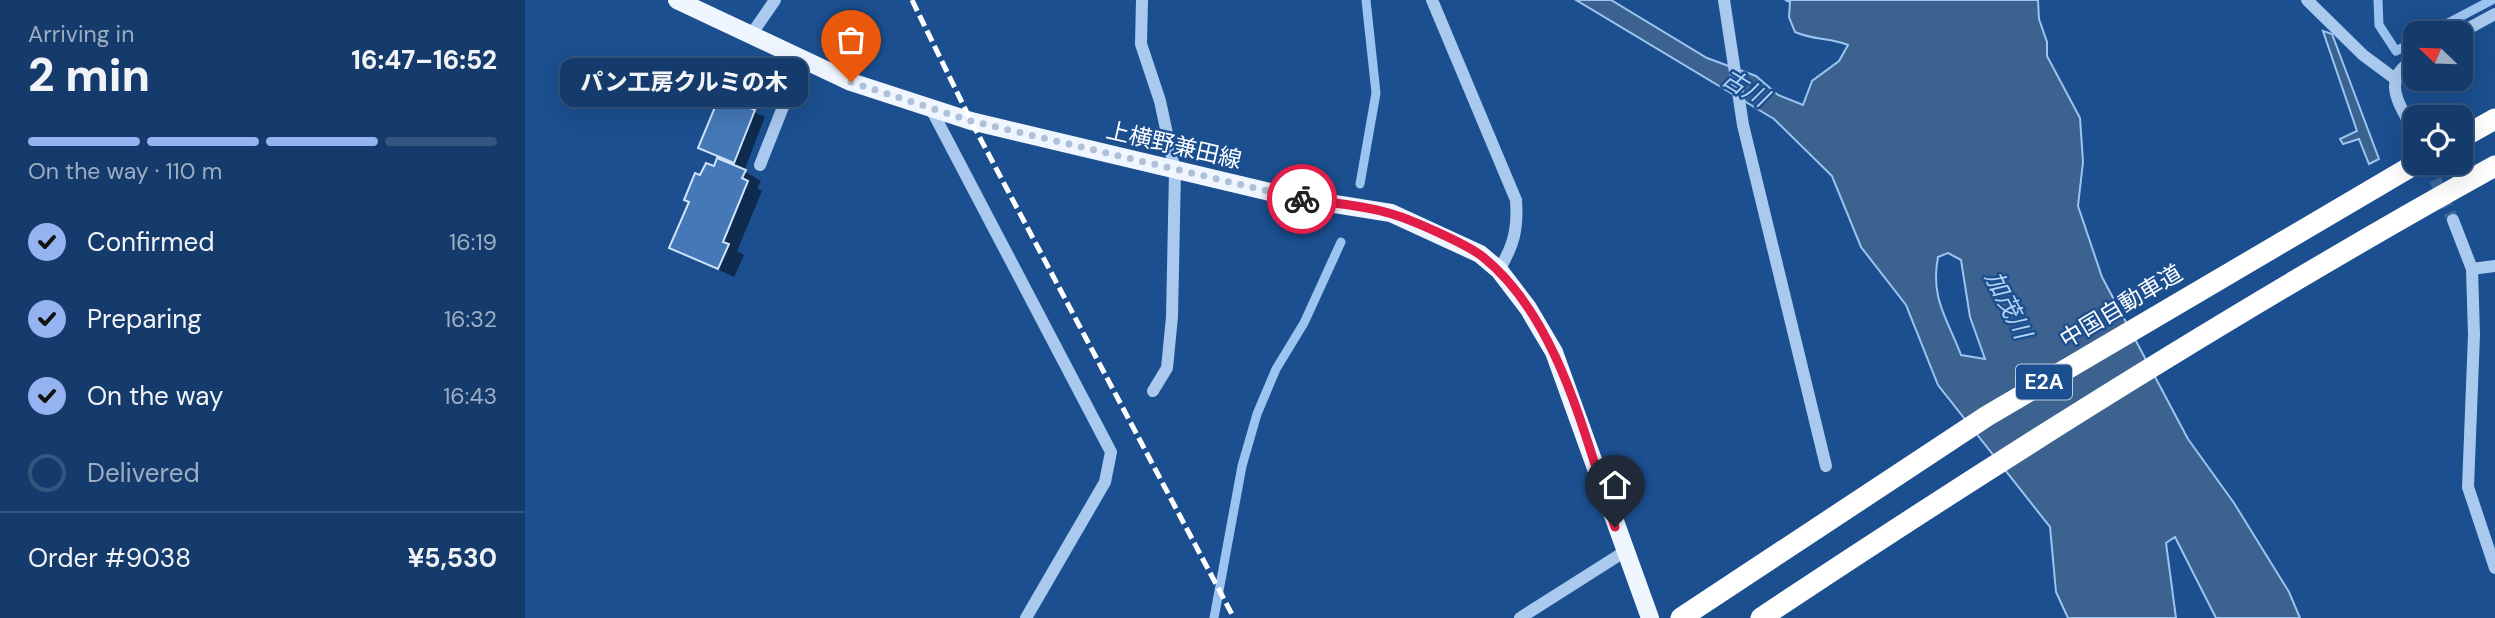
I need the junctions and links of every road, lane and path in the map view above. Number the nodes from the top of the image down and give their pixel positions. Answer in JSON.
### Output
{"nodes":[{"id":1,"x":677,"y":0,"type":"edge"},
{"id":2,"x":775,"y":0,"type":"edge"},
{"id":3,"x":1142,"y":0,"type":"edge"},
{"id":4,"x":1432,"y":0,"type":"edge"},
{"id":5,"x":1724,"y":0,"type":"edge"},
{"id":6,"x":2308,"y":0,"type":"edge"},
{"id":7,"x":2495,"y":14,"type":"edge"},
{"id":8,"x":2473,"y":26,"type":"edge"},
{"id":9,"x":751,"y":35,"type":"junction"},
{"id":10,"x":802,"y":59,"type":"junction"},
{"id":11,"x":2403,"y":67,"type":"edge"},
{"id":12,"x":2394,"y":78,"type":"junction"},
{"id":13,"x":929,"y":105,"type":"junction"},
{"id":14,"x":2403,"y":109,"type":"edge"},
{"id":15,"x":2495,"y":119,"type":"edge"},
{"id":16,"x":2473,"y":131,"type":"edge"},
{"id":17,"x":760,"y":165,"type":"dead end"},
{"id":18,"x":2495,"y":166,"type":"edge"},
{"id":19,"x":1175,"y":171,"type":"junction"},
{"id":20,"x":2403,"y":171,"type":"edge"},
{"id":21,"x":2453,"y":220,"type":"tunnel mouth"},
{"id":22,"x":2495,"y":266,"type":"edge"},
{"id":23,"x":2472,"y":269,"type":"junction"},
{"id":24,"x":1499,"y":270,"type":"junction"},
{"id":25,"x":1153,"y":391,"type":"dead end"},
{"id":26,"x":1826,"y":466,"type":"dead end"},
{"id":27,"x":1624,"y":552,"type":"junction"},
{"id":28,"x":2495,"y":568,"type":"edge"},
{"id":29,"x":1025,"y":618,"type":"edge"},
{"id":30,"x":1520,"y":618,"type":"edge"},
{"id":31,"x":1650,"y":618,"type":"edge"},
{"id":32,"x":1681,"y":618,"type":"edge"},
{"id":33,"x":1761,"y":618,"type":"edge"}],
"edges":[{"from":1,"to":9,"type":"main road","name":"上横野兼田線"},
{"from":2,"to":9,"type":"street"},
{"from":3,"to":19,"type":"street"},
{"from":4,"to":24,"type":"street"},
{"from":5,"to":26,"type":"street"},
{"from":6,"to":12,"type":"street"},
{"from":7,"to":8,"type":"street"},
{"from":9,"to":10,"type":"main road","name":"上横野兼田線"},
{"from":10,"to":13,"type":"main road","name":"上横野兼田線"},
{"from":10,"to":17,"type":"street"},
{"from":11,"to":12,"type":"street"},
{"from":12,"to":14,"type":"street"},
{"from":13,"to":19,"type":"main road","name":"上横野兼田線"},
{"from":13,"to":29,"type":"street"},
{"from":15,"to":16,"type":"highway"},
{"from":18,"to":33,"type":"highway","number":"E2A"},
{"from":19,"to":24,"type":"main road","name":"上横野兼田線"},
{"from":19,"to":25,"type":"street"},
{"from":20,"to":32,"type":"highway","name":"中国自動車道","number":"E2A"},
{"from":21,"to":23,"type":"street"},
{"from":22,"to":23,"type":"street"},
{"from":23,"to":28,"type":"street"},
{"from":24,"to":27,"type":"main road","name":"上横野兼田線"},
{"from":27,"to":30,"type":"street"},
{"from":27,"to":31,"type":"main road","name":"上横野兼田線"}]}
